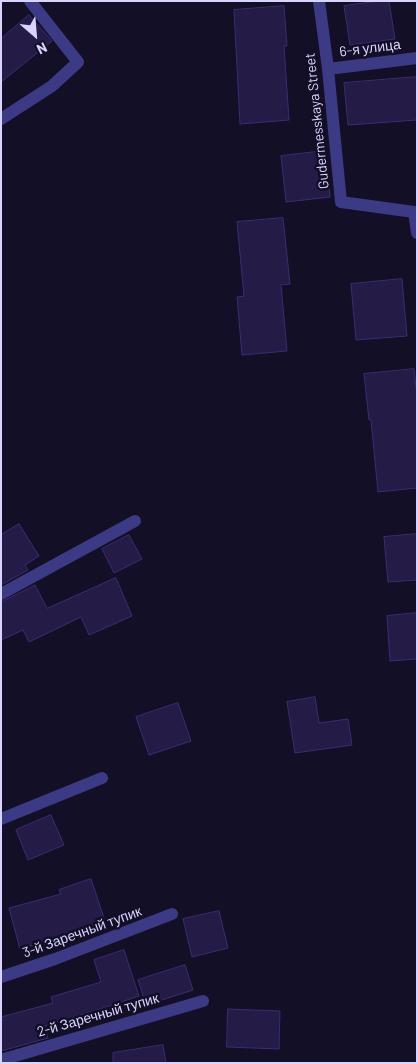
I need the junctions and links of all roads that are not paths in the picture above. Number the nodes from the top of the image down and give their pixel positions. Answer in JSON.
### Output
{"nodes":[{"id":1,"x":30,"y":1,"type":"edge"},
{"id":2,"x":319,"y":1,"type":"edge"},
{"id":3,"x":417,"y":58,"type":"edge"},
{"id":4,"x":328,"y":69,"type":"junction"},
{"id":5,"x":1,"y":119,"type":"edge"},
{"id":6,"x":417,"y":233,"type":"edge"},
{"id":7,"x":135,"y":522,"type":"dead end"},
{"id":8,"x":1,"y":594,"type":"edge"},
{"id":9,"x":102,"y":778,"type":"dead end"},
{"id":10,"x":1,"y":819,"type":"edge"},
{"id":11,"x":172,"y":914,"type":"dead end"},
{"id":12,"x":1,"y":977,"type":"edge"},
{"id":13,"x":203,"y":1001,"type":"dead end"},
{"id":14,"x":1,"y":1060,"type":"edge"}],
"edges":[{"from":1,"to":5,"type":"street"},
{"from":2,"to":4,"type":"street","name":"Gudermesskaya Street"},
{"from":3,"to":4,"type":"street","name":"6-я улица"},
{"from":4,"to":6,"type":"street","name":"Gudermesskaya Street"},
{"from":7,"to":8,"type":"street"},
{"from":9,"to":10,"type":"street"},
{"from":11,"to":12,"type":"street","name":"3-й Заречный тупик"},
{"from":13,"to":14,"type":"street","name":"2-й Заречный тупик"}]}
